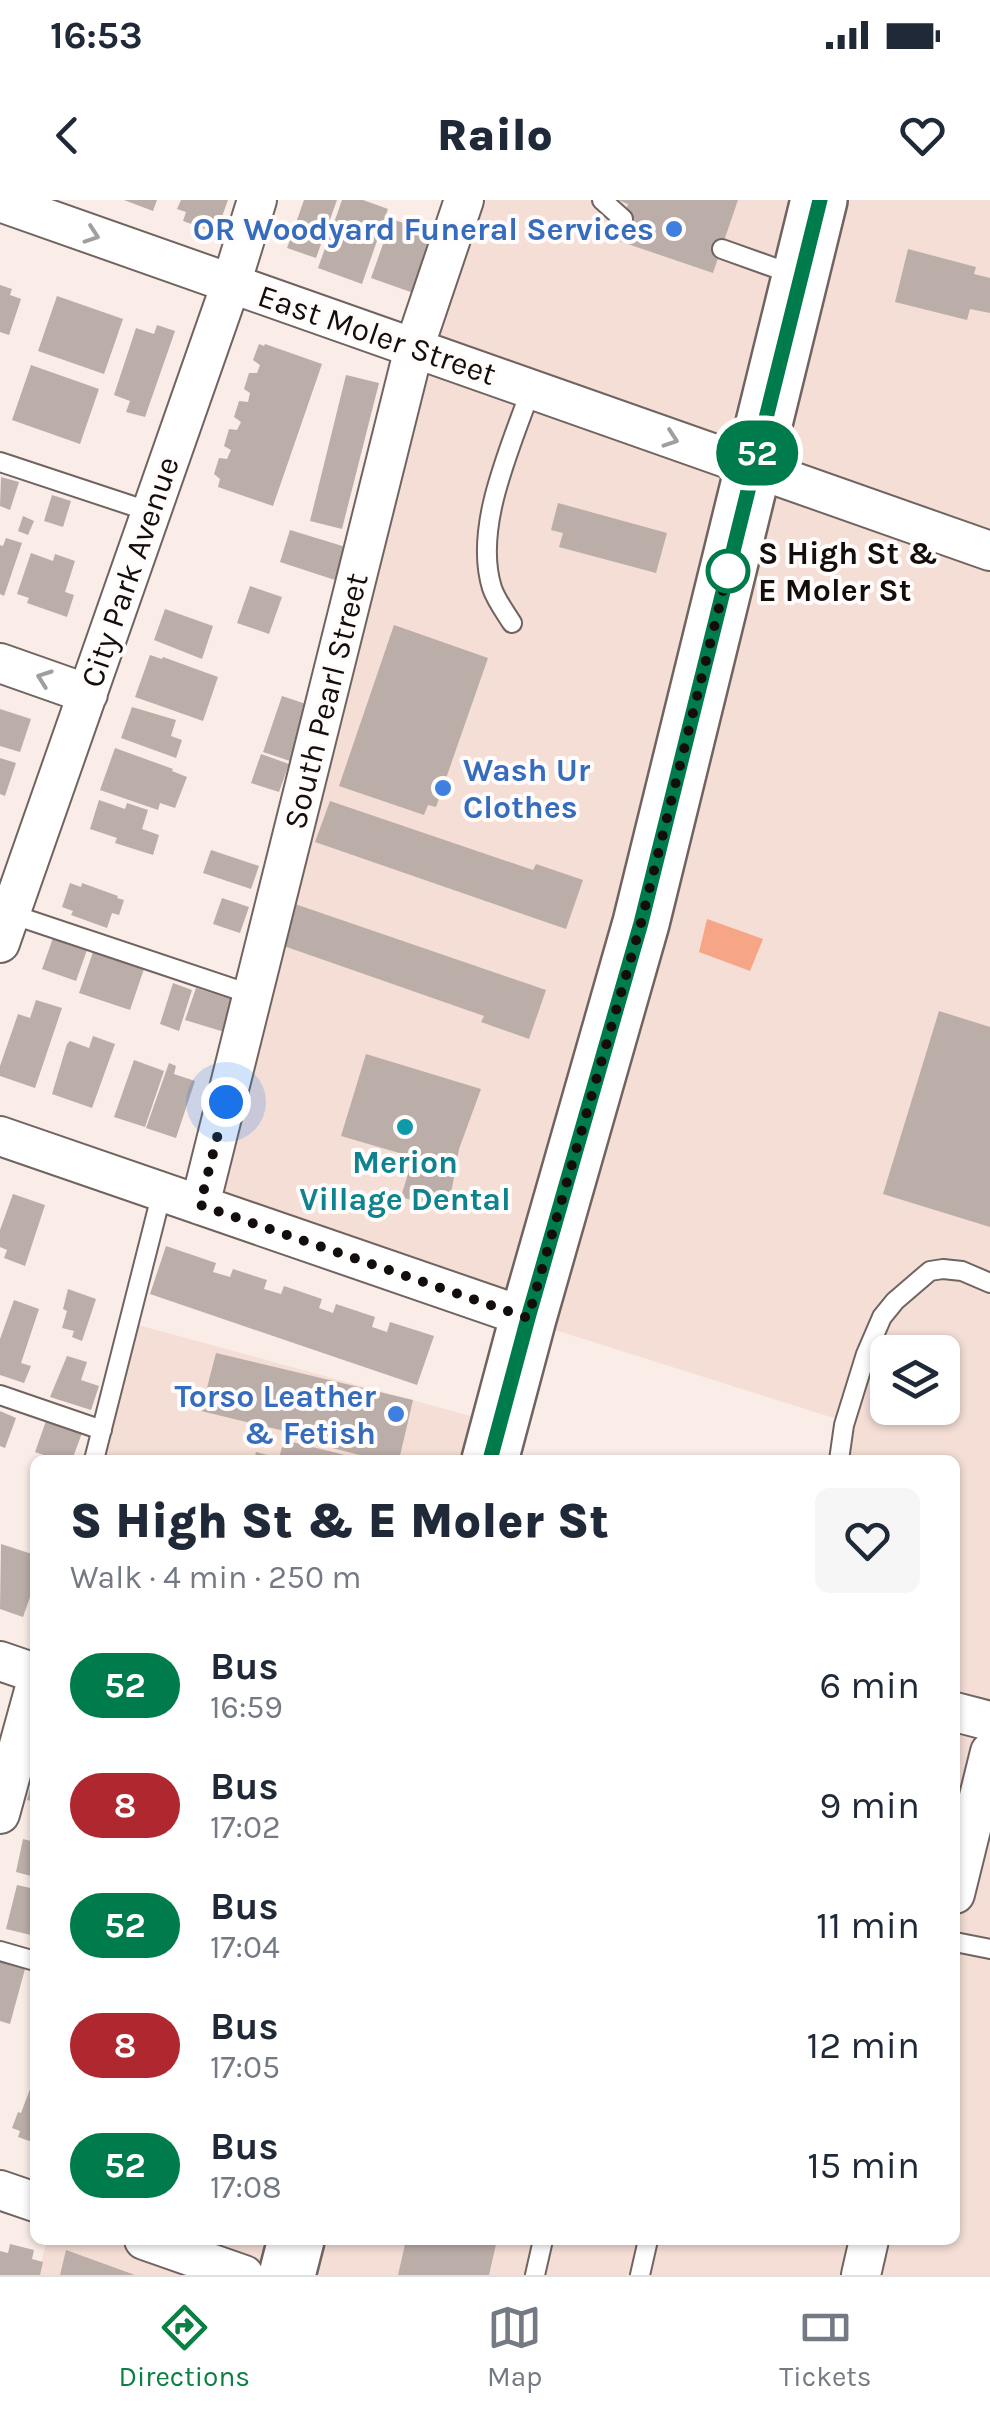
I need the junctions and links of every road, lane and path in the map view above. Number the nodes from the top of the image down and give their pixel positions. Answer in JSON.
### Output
{"nodes":[{"id":1,"x":257,"y":200,"type":"edge"},
{"id":2,"x":464,"y":200,"type":"edge"},
{"id":3,"x":602,"y":200,"type":"edge"},
{"id":4,"x":820,"y":200,"type":"edge"},
{"id":5,"x":0,"y":202,"type":"edge"},
{"id":6,"x":624,"y":219,"type":"dead end"},
{"id":7,"x":722,"y":248,"type":"dead end"},
{"id":8,"x":800,"y":277,"type":"junction"},
{"id":9,"x":230,"y":284,"type":"junction"},
{"id":10,"x":414,"y":348,"type":"junction"},
{"id":11,"x":531,"y":389,"type":"junction"},
{"id":12,"x":0,"y":462,"type":"edge"},
{"id":13,"x":753,"y":468,"type":"junction"},
{"id":14,"x":151,"y":512,"type":"junction"},
{"id":15,"x":990,"y":551,"type":"edge"},
{"id":16,"x":512,"y":623,"type":"dead end"},
{"id":17,"x":0,"y":662,"type":"edge"},
{"id":18,"x":88,"y":694,"type":"junction"},
{"id":19,"x":3,"y":922,"type":"edge"},
{"id":20,"x":253,"y":994,"type":"junction"},
{"id":21,"x":0,"y":1136,"type":"edge"},
{"id":22,"x":162,"y":1192,"type":"junction"},
{"id":23,"x":200,"y":1205,"type":"junction"},
{"id":24,"x":990,"y":1282,"type":"edge"},
{"id":25,"x":528,"y":1318,"type":"junction"},
{"id":26,"x":0,"y":1395,"type":"edge"},
{"id":27,"x":102,"y":1430,"type":"junction"},
{"id":28,"x":95,"y":1455,"type":"edge"},
{"id":29,"x":491,"y":1455,"type":"edge"},
{"id":30,"x":840,"y":1455,"type":"edge"},
{"id":31,"x":0,"y":1661,"type":"edge"},
{"id":32,"x":30,"y":1671,"type":"edge"},
{"id":33,"x":30,"y":1705,"type":"edge"},
{"id":34,"x":960,"y":1713,"type":"edge"},
{"id":35,"x":990,"y":1721,"type":"edge"},
{"id":36,"x":990,"y":1752,"type":"edge"},
{"id":37,"x":0,"y":1814,"type":"edge"},
{"id":38,"x":964,"y":1817,"type":"edge"},
{"id":39,"x":960,"y":1852,"type":"edge"},
{"id":40,"x":960,"y":1943,"type":"edge"},
{"id":41,"x":990,"y":1949,"type":"edge"},
{"id":42,"x":0,"y":1950,"type":"edge"},
{"id":43,"x":30,"y":1959,"type":"edge"},
{"id":44,"x":0,"y":2190,"type":"edge"},
{"id":45,"x":30,"y":2200,"type":"edge"},
{"id":46,"x":158,"y":2245,"type":"edge"},
{"id":47,"x":295,"y":2245,"type":"edge"},
{"id":48,"x":542,"y":2245,"type":"edge"},
{"id":49,"x":642,"y":2245,"type":"edge"},
{"id":50,"x":869,"y":2245,"type":"edge"},
{"id":51,"x":244,"y":2275,"type":"edge"},
{"id":52,"x":287,"y":2275,"type":"edge"},
{"id":53,"x":534,"y":2275,"type":"edge"},
{"id":54,"x":640,"y":2275,"type":"edge"},
{"id":55,"x":861,"y":2275,"type":"edge"}],
"edges":[{"from":1,"to":9,"type":"street","name":"City Park Avenue"},
{"from":2,"to":10,"type":"street","name":"South Pearl Street"},
{"from":3,"to":6,"type":"lane"},
{"from":4,"to":8,"type":"main road"},
{"from":5,"to":9,"type":"street","name":"East Moler Street","one_way":true},
{"from":7,"to":8,"type":"lane"},
{"from":8,"to":13,"type":"main road"},
{"from":9,"to":10,"type":"street","name":"East Moler Street"},
{"from":9,"to":14,"type":"street","name":"City Park Avenue"},
{"from":10,"to":11,"type":"street","name":"East Moler Street"},
{"from":10,"to":20,"type":"street","name":"South Pearl Street"},
{"from":11,"to":13,"type":"street","name":"East Moler Street","one_way":true},
{"from":11,"to":16,"type":"lane"},
{"from":12,"to":14,"type":"lane"},
{"from":13,"to":15,"type":"street","name":"East Moler Street"},
{"from":13,"to":25,"type":"main road"},
{"from":14,"to":18,"type":"street","name":"City Park Avenue"},
{"from":18,"to":17,"type":"street","one_way":true},
{"from":18,"to":19,"type":"street","name":"City Park Avenue"},
{"from":19,"to":20,"type":"lane"},
{"from":20,"to":23,"type":"street","name":"South Pearl Street"},
{"from":21,"to":22,"type":"street"},
{"from":22,"to":23,"type":"street"},
{"from":22,"to":27,"type":"lane"},
{"from":23,"to":25,"type":"street"},
{"from":24,"to":30,"type":"lane"},
{"from":25,"to":29,"type":"main road"},
{"from":26,"to":27,"type":"lane"},
{"from":27,"to":28,"type":"lane"},
{"from":31,"to":32,"type":"street"},
{"from":33,"to":37,"type":"street"},
{"from":34,"to":35,"type":"street"},
{"from":36,"to":38,"type":"street"},
{"from":38,"to":39,"type":"street"},
{"from":40,"to":41,"type":"lane"},
{"from":42,"to":43,"type":"lane"},
{"from":44,"to":45,"type":"street"},
{"from":46,"to":51,"type":"street"},
{"from":47,"to":52,"type":"main road"},
{"from":48,"to":53,"type":"lane"},
{"from":49,"to":54,"type":"lane"},
{"from":50,"to":55,"type":"street"}]}
